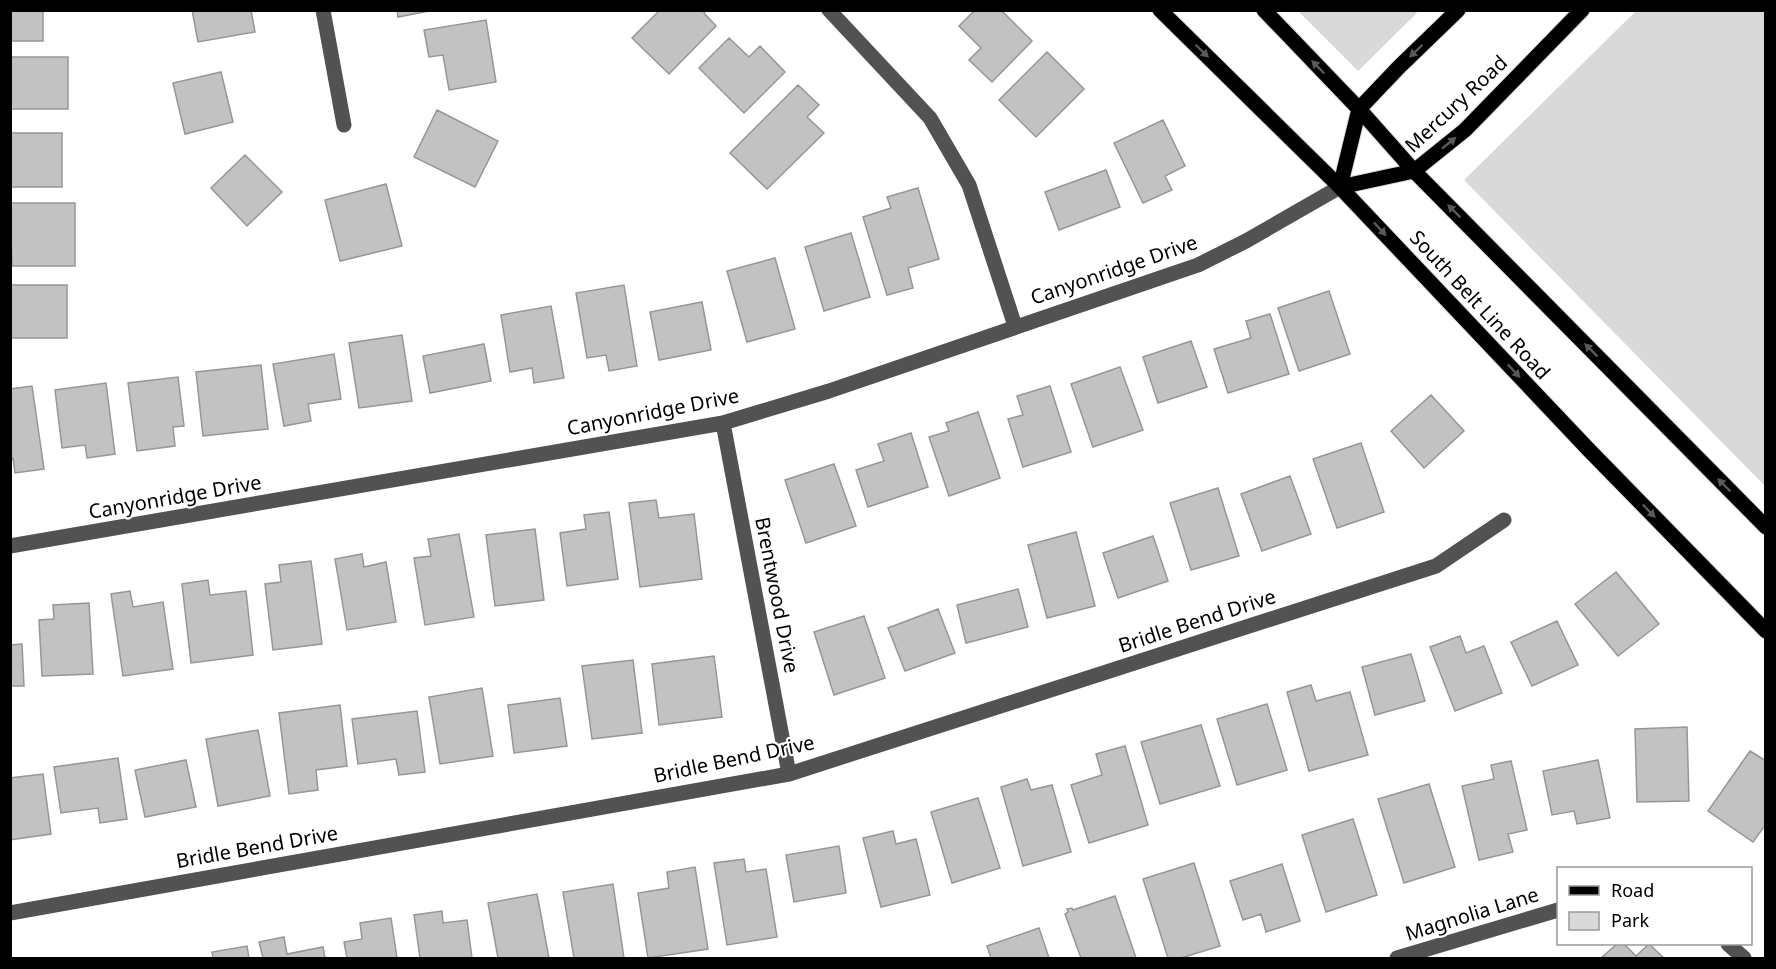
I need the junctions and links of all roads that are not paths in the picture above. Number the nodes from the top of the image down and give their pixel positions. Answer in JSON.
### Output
{"nodes":[{"id":1,"x":323,"y":10,"type":"edge"},
{"id":2,"x":829,"y":10,"type":"edge"},
{"id":3,"x":1160,"y":10,"type":"edge"},
{"id":4,"x":1264,"y":10,"type":"edge"},
{"id":5,"x":1458,"y":10,"type":"edge"},
{"id":6,"x":1582,"y":10,"type":"edge"},
{"id":7,"x":1359,"y":109,"type":"junction"},
{"id":8,"x":344,"y":125,"type":"dead end"},
{"id":9,"x":1414,"y":171,"type":"junction"},
{"id":10,"x":1340,"y":186,"type":"junction"},
{"id":11,"x":1015,"y":326,"type":"junction"},
{"id":12,"x":723,"y":423,"type":"junction"},
{"id":13,"x":1504,"y":520,"type":"dead end"},
{"id":14,"x":1766,"y":526,"type":"edge"},
{"id":15,"x":10,"y":546,"type":"edge"},
{"id":16,"x":1766,"y":632,"type":"edge"},
{"id":17,"x":789,"y":774,"type":"junction"},
{"id":18,"x":1557,"y":910,"type":"edge"},
{"id":19,"x":10,"y":913,"type":"edge"},
{"id":20,"x":1729,"y":945,"type":"edge"},
{"id":21,"x":1397,"y":958,"type":"edge"},
{"id":22,"x":1744,"y":958,"type":"edge"}],
"edges":[{"from":1,"to":8,"type":"street"},
{"from":2,"to":11,"type":"street"},
{"from":3,"to":10,"type":"main road","name":"South Belt Line Road","one_way":true},
{"from":7,"to":4,"type":"main road","one_way":true},
{"from":5,"to":7,"type":"main road","one_way":true},
{"from":9,"to":6,"type":"main road","name":"Mercury Road","one_way":true},
{"from":7,"to":9,"type":"main road"},
{"from":7,"to":10,"type":"main road"},
{"from":9,"to":10,"type":"main road","name":"Mercury Road"},
{"from":14,"to":9,"type":"main road","one_way":true},
{"from":10,"to":11,"type":"street","name":"Canyonridge Drive"},
{"from":10,"to":16,"type":"main road","name":"South Belt Line Road","one_way":true},
{"from":11,"to":12,"type":"street","name":"Canyonridge Drive"},
{"from":12,"to":15,"type":"street","name":"Canyonridge Drive"},
{"from":12,"to":17,"type":"street","name":"Brentwood Drive"},
{"from":13,"to":17,"type":"street","name":"Bridle Bend Drive"},
{"from":17,"to":19,"type":"street","name":"Bridle Bend Drive"},
{"from":18,"to":21,"type":"street","name":"Magnolia Lane"},
{"from":20,"to":22,"type":"street"}]}
